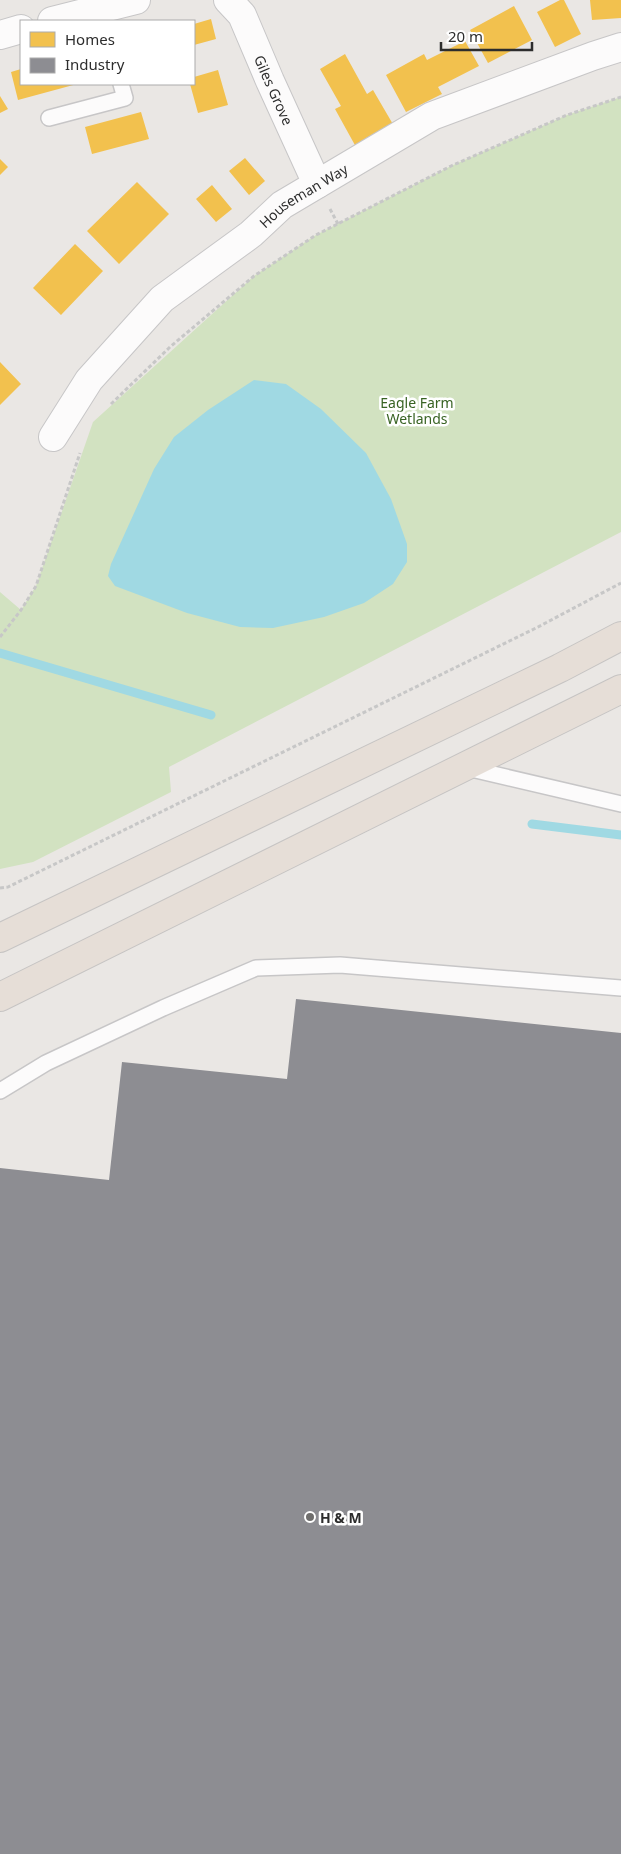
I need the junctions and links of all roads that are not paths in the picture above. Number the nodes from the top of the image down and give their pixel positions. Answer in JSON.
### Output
{"nodes":[{"id":1,"x":136,"y":0,"type":"edge"},
{"id":2,"x":228,"y":0,"type":"edge"},
{"id":3,"x":104,"y":15,"type":"edge"},
{"id":4,"x":61,"y":20,"type":"edge"},
{"id":5,"x":20,"y":29,"type":"edge"},
{"id":6,"x":0,"y":34,"type":"edge"},
{"id":7,"x":621,"y":48,"type":"edge"},
{"id":8,"x":121,"y":85,"type":"edge"},
{"id":9,"x":49,"y":118,"type":"dead end"},
{"id":10,"x":317,"y":184,"type":"junction"},
{"id":11,"x":53,"y":437,"type":"dead end"},
{"id":12,"x":621,"y":636,"type":"edge"},
{"id":13,"x":621,"y":689,"type":"edge"},
{"id":14,"x":464,"y":767,"type":"junction"},
{"id":15,"x":621,"y":804,"type":"edge"},
{"id":16,"x":0,"y":938,"type":"edge"},
{"id":17,"x":621,"y":988,"type":"edge"},
{"id":18,"x":0,"y":997,"type":"edge"},
{"id":19,"x":0,"y":1091,"type":"edge"}],
"edges":[{"from":1,"to":3,"type":"street"},
{"from":2,"to":10,"type":"street","name":"Giles Grove"},
{"from":3,"to":4,"type":"street"},
{"from":5,"to":6,"type":"street"},
{"from":7,"to":10,"type":"street","name":"Houseman Way"},
{"from":8,"to":9,"type":"lane"},
{"from":10,"to":11,"type":"street","name":"Houseman Way"},
{"from":12,"to":16,"type":"highway"},
{"from":13,"to":14,"type":"highway"},
{"from":14,"to":15,"type":"lane"},
{"from":14,"to":18,"type":"highway"},
{"from":17,"to":19,"type":"lane"}]}
